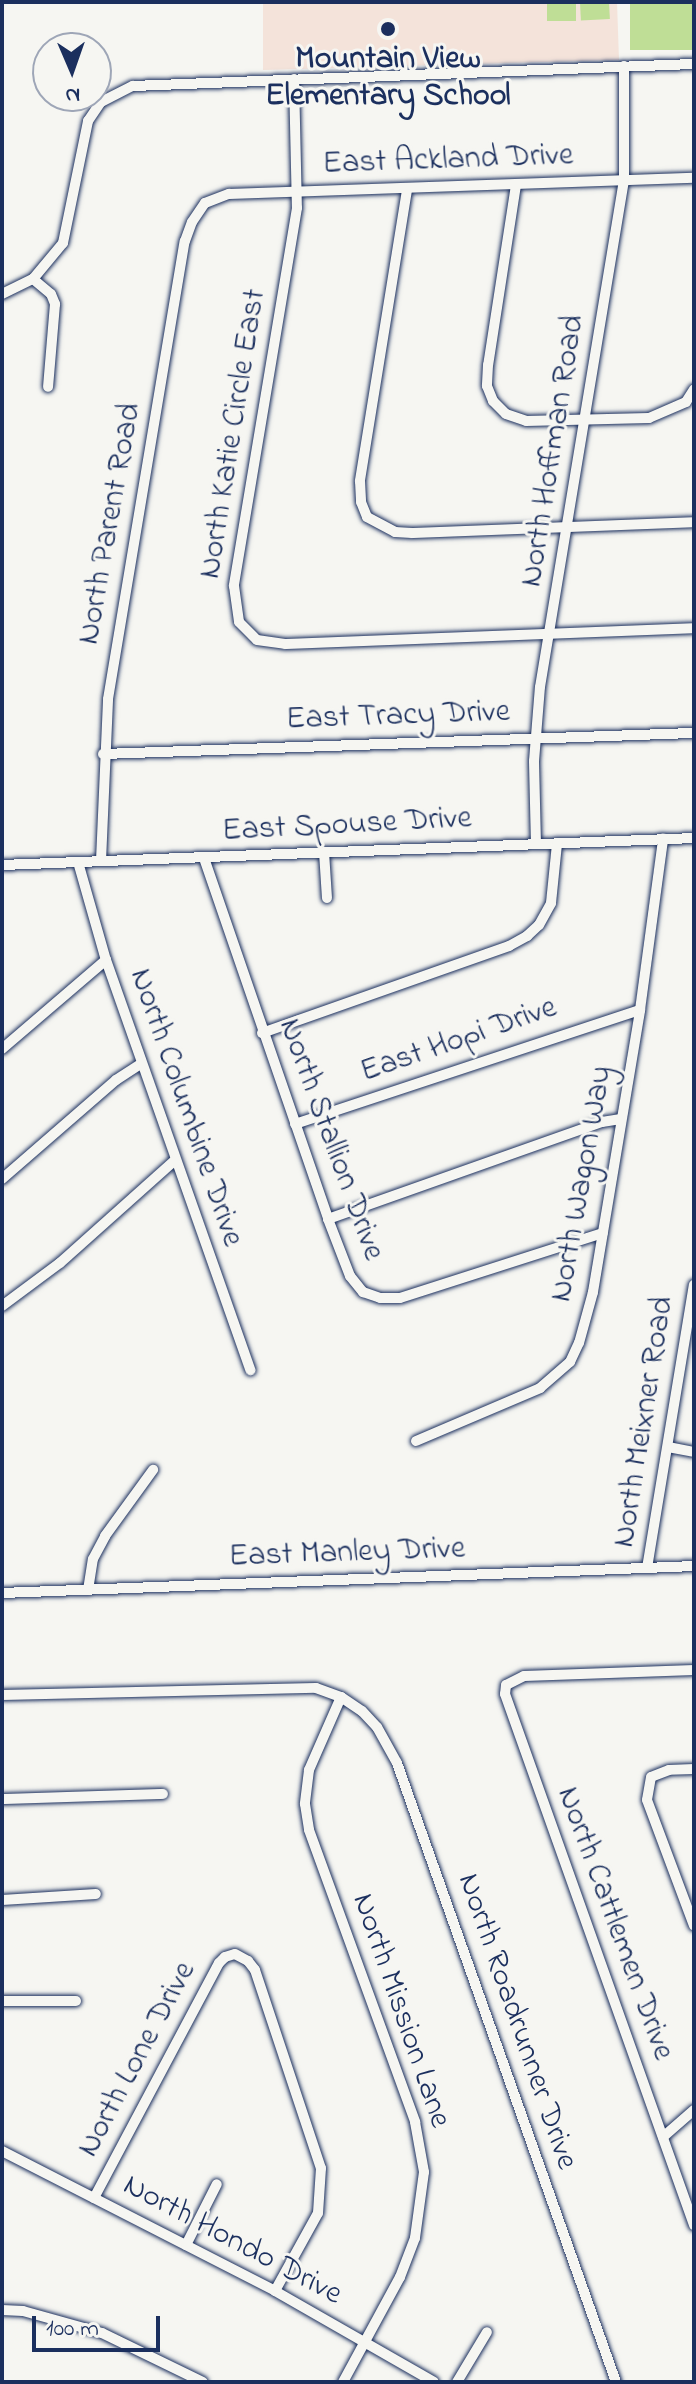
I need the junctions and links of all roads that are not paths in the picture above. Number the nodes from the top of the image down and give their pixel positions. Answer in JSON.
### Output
{"nodes":[{"id":1,"x":694,"y":64,"type":"edge"},
{"id":2,"x":624,"y":66,"type":"junction"},
{"id":3,"x":294,"y":79,"type":"junction"},
{"id":4,"x":694,"y":178,"type":"edge"},
{"id":5,"x":624,"y":180,"type":"junction"},
{"id":6,"x":516,"y":185,"type":"junction"},
{"id":7,"x":407,"y":190,"type":"junction"},
{"id":8,"x":298,"y":192,"type":"junction"},
{"id":9,"x":205,"y":203,"type":"joint"},
{"id":10,"x":33,"y":279,"type":"junction"},
{"id":11,"x":2,"y":294,"type":"edge"},
{"id":12,"x":48,"y":387,"type":"dead end"},
{"id":13,"x":694,"y":389,"type":"edge"},
{"id":14,"x":586,"y":419,"type":"junction"},
{"id":15,"x":694,"y":522,"type":"edge"},
{"id":16,"x":567,"y":527,"type":"junction"},
{"id":17,"x":694,"y":628,"type":"edge"},
{"id":18,"x":550,"y":634,"type":"junction"},
{"id":19,"x":694,"y":733,"type":"edge"},
{"id":20,"x":534,"y":738,"type":"junction"},
{"id":21,"x":103,"y":754,"type":"junction"},
{"id":22,"x":694,"y":838,"type":"edge"},
{"id":23,"x":663,"y":839,"type":"junction"},
{"id":24,"x":536,"y":844,"type":"junction"},
{"id":25,"x":557,"y":844,"type":"junction"},
{"id":26,"x":324,"y":852,"type":"junction"},
{"id":27,"x":204,"y":858,"type":"junction"},
{"id":28,"x":101,"y":861,"type":"junction"},
{"id":29,"x":78,"y":862,"type":"junction"},
{"id":30,"x":2,"y":865,"type":"edge"},
{"id":31,"x":327,"y":898,"type":"dead end"},
{"id":32,"x":106,"y":960,"type":"junction"},
{"id":33,"x":640,"y":1010,"type":"junction"},
{"id":34,"x":262,"y":1033,"type":"junction"},
{"id":35,"x":2,"y":1049,"type":"edge"},
{"id":36,"x":141,"y":1064,"type":"junction"},
{"id":37,"x":621,"y":1119,"type":"junction"},
{"id":38,"x":295,"y":1124,"type":"junction"},
{"id":39,"x":175,"y":1160,"type":"junction"},
{"id":40,"x":2,"y":1179,"type":"edge"},
{"id":41,"x":328,"y":1219,"type":"junction"},
{"id":42,"x":603,"y":1233,"type":"junction"},
{"id":43,"x":694,"y":1285,"type":"edge"},
{"id":44,"x":2,"y":1306,"type":"edge"},
{"id":45,"x":250,"y":1370,"type":"dead end"},
{"id":46,"x":416,"y":1441,"type":"dead end"},
{"id":47,"x":668,"y":1447,"type":"junction"},
{"id":48,"x":694,"y":1452,"type":"edge"},
{"id":49,"x":153,"y":1470,"type":"dead end"},
{"id":50,"x":694,"y":1566,"type":"edge"},
{"id":51,"x":647,"y":1568,"type":"junction"},
{"id":52,"x":88,"y":1590,"type":"junction"},
{"id":53,"x":2,"y":1593,"type":"edge"},
{"id":54,"x":694,"y":1670,"type":"edge"},
{"id":55,"x":2,"y":1695,"type":"edge"},
{"id":56,"x":341,"y":1697,"type":"junction"},
{"id":57,"x":694,"y":1769,"type":"edge"},
{"id":58,"x":163,"y":1794,"type":"dead end"},
{"id":59,"x":2,"y":1799,"type":"edge"},
{"id":60,"x":96,"y":1894,"type":"dead end"},
{"id":61,"x":2,"y":1900,"type":"edge"},
{"id":62,"x":694,"y":1926,"type":"edge"},
{"id":63,"x":2,"y":2001,"type":"edge"},
{"id":64,"x":76,"y":2001,"type":"dead end"},
{"id":65,"x":694,"y":2110,"type":"edge"},
{"id":66,"x":663,"y":2137,"type":"junction"},
{"id":67,"x":2,"y":2151,"type":"edge"},
{"id":68,"x":217,"y":2184,"type":"dead end"},
{"id":69,"x":94,"y":2198,"type":"junction"},
{"id":70,"x":694,"y":2225,"type":"edge"},
{"id":71,"x":186,"y":2245,"type":"junction"},
{"id":72,"x":275,"y":2291,"type":"junction"},
{"id":73,"x":2,"y":2310,"type":"edge"},
{"id":74,"x":487,"y":2332,"type":"dead end"},
{"id":75,"x":366,"y":2341,"type":"junction"},
{"id":76,"x":203,"y":2382,"type":"edge"},
{"id":77,"x":343,"y":2382,"type":"edge"},
{"id":78,"x":434,"y":2382,"type":"edge"},
{"id":79,"x":457,"y":2382,"type":"edge"},
{"id":80,"x":616,"y":2382,"type":"edge"}],
"edges":[{"from":1,"to":2,"type":"street"},
{"from":2,"to":3,"type":"street"},
{"from":2,"to":5,"type":"street","name":"North Hoffman Road"},
{"from":3,"to":8,"type":"street","name":"North Katie Circle East"},
{"from":3,"to":10,"type":"street"},
{"from":4,"to":5,"type":"street","name":"East Ackland Drive"},
{"from":5,"to":6,"type":"street","name":"East Ackland Drive"},
{"from":5,"to":14,"type":"street","name":"North Hoffman Road"},
{"from":6,"to":7,"type":"street","name":"East Ackland Drive"},
{"from":6,"to":14,"type":"street"},
{"from":7,"to":8,"type":"street","name":"East Ackland Drive"},
{"from":7,"to":16,"type":"street"},
{"from":8,"to":9,"type":"street","name":"East Ackland Drive"},
{"from":8,"to":18,"type":"street","name":"North Katie Circle East"},
{"from":9,"to":21,"type":"street","name":"North Parent Road"},
{"from":10,"to":11,"type":"street"},
{"from":10,"to":12,"type":"street"},
{"from":13,"to":14,"type":"street"},
{"from":14,"to":16,"type":"street","name":"North Hoffman Road"},
{"from":15,"to":16,"type":"street"},
{"from":16,"to":18,"type":"street","name":"North Hoffman Road"},
{"from":17,"to":18,"type":"street","name":"North Katie Circle East"},
{"from":18,"to":20,"type":"street","name":"North Hoffman Road"},
{"from":19,"to":20,"type":"street","name":"East Tracy Drive"},
{"from":20,"to":21,"type":"street","name":"East Tracy Drive"},
{"from":20,"to":24,"type":"street","name":"North Hoffman Road"},
{"from":21,"to":28,"type":"street","name":"North Parent Road"},
{"from":22,"to":23,"type":"street","name":"East Spouse Drive"},
{"from":23,"to":25,"type":"street","name":"East Spouse Drive"},
{"from":23,"to":33,"type":"street","name":"North Wagon Way"},
{"from":24,"to":25,"type":"street","name":"East Spouse Drive"},
{"from":24,"to":26,"type":"street","name":"East Spouse Drive"},
{"from":25,"to":34,"type":"street"},
{"from":26,"to":27,"type":"street","name":"East Spouse Drive"},
{"from":26,"to":31,"type":"street"},
{"from":27,"to":28,"type":"street","name":"East Spouse Drive"},
{"from":27,"to":34,"type":"street","name":"North Stallion Drive"},
{"from":28,"to":29,"type":"street","name":"East Spouse Drive"},
{"from":29,"to":30,"type":"street","name":"East Spouse Drive"},
{"from":29,"to":32,"type":"street","name":"North Columbine Drive"},
{"from":32,"to":35,"type":"street"},
{"from":32,"to":36,"type":"street","name":"North Columbine Drive"},
{"from":33,"to":37,"type":"street","name":"North Wagon Way"},
{"from":33,"to":38,"type":"street","name":"East Hopi Drive"},
{"from":34,"to":38,"type":"street","name":"North Stallion Drive"},
{"from":36,"to":39,"type":"street","name":"North Columbine Drive"},
{"from":36,"to":40,"type":"street"},
{"from":37,"to":41,"type":"street"},
{"from":37,"to":42,"type":"street","name":"North Wagon Way"},
{"from":38,"to":41,"type":"street","name":"North Stallion Drive"},
{"from":39,"to":44,"type":"street"},
{"from":39,"to":45,"type":"street","name":"North Columbine Drive"},
{"from":41,"to":42,"type":"street","name":"North Stallion Drive"},
{"from":42,"to":46,"type":"street","name":"North Wagon Way"},
{"from":43,"to":47,"type":"street","name":"North Meixner Road"},
{"from":47,"to":48,"type":"street"},
{"from":47,"to":51,"type":"street","name":"North Meixner Road"},
{"from":49,"to":52,"type":"street"},
{"from":50,"to":51,"type":"street","name":"East Manley Drive"},
{"from":51,"to":52,"type":"street","name":"East Manley Drive"},
{"from":52,"to":53,"type":"street","name":"East Manley Drive"},
{"from":54,"to":66,"type":"street","name":"North Cattlemen Drive"},
{"from":55,"to":56,"type":"street"},
{"from":56,"to":75,"type":"street","name":"North Mission Lane"},
{"from":56,"to":80,"type":"street","name":"North Roadrunner Drive"},
{"from":57,"to":62,"type":"street"},
{"from":58,"to":59,"type":"street"},
{"from":60,"to":61,"type":"street"},
{"from":63,"to":64,"type":"street"},
{"from":65,"to":66,"type":"street"},
{"from":66,"to":70,"type":"street","name":"North Cattlemen Drive"},
{"from":67,"to":69,"type":"street","name":"North Hondo Drive"},
{"from":68,"to":71,"type":"street"},
{"from":69,"to":71,"type":"street","name":"North Hondo Drive"},
{"from":69,"to":72,"type":"street","name":"North Lone Drive"},
{"from":71,"to":72,"type":"street","name":"North Hondo Drive"},
{"from":72,"to":75,"type":"street","name":"North Hondo Drive"},
{"from":73,"to":76,"type":"street"},
{"from":74,"to":79,"type":"street"},
{"from":75,"to":77,"type":"street","name":"North Mission Lane"},
{"from":75,"to":78,"type":"street","name":"North Hondo Drive"}]}
